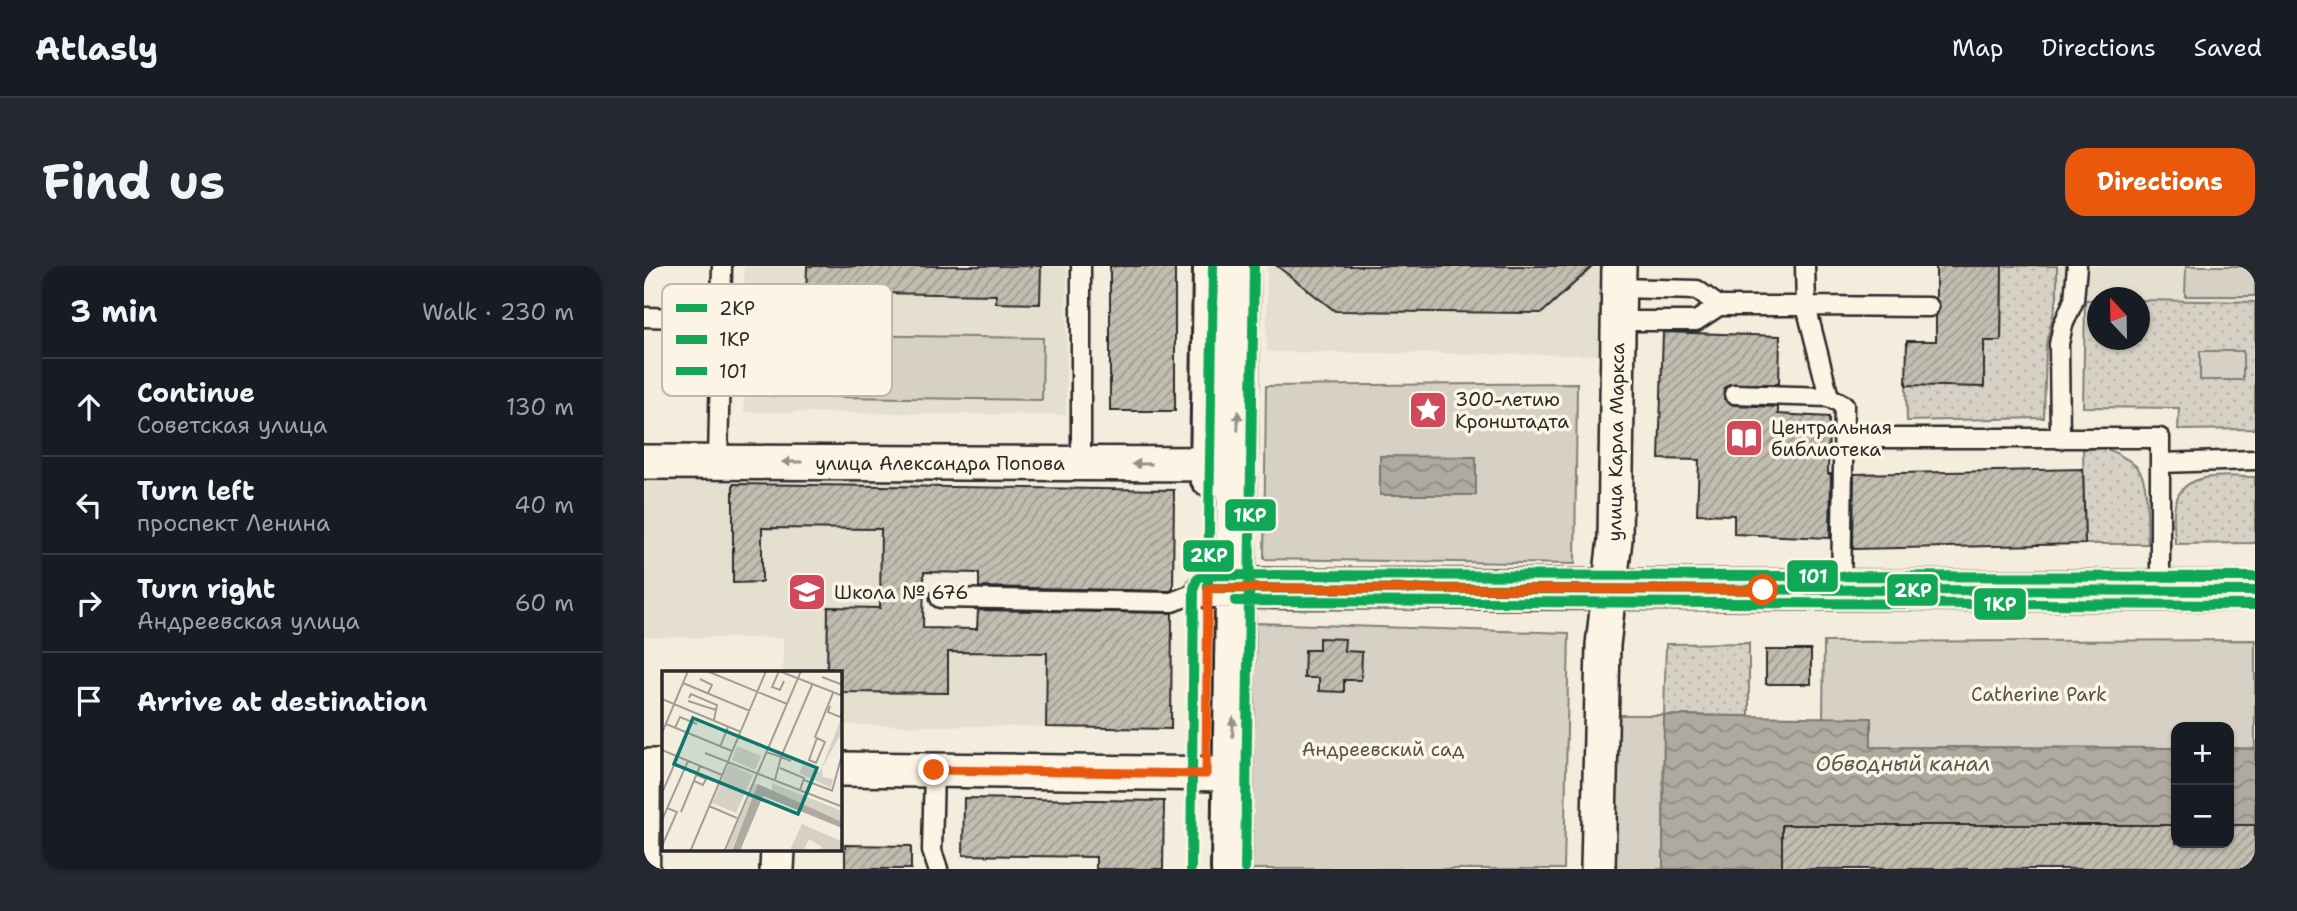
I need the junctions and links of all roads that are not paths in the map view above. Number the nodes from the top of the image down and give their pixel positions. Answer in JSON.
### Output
{"nodes":[{"id":1,"x":722,"y":266,"type":"edge"},
{"id":2,"x":1081,"y":266,"type":"edge"},
{"id":3,"x":1213,"y":266,"type":"edge"},
{"id":4,"x":1240,"y":266,"type":"edge"},
{"id":5,"x":1805,"y":266,"type":"edge"},
{"id":6,"x":2077,"y":266,"type":"edge"},
{"id":7,"x":1619,"y":277,"type":"edge"},
{"id":8,"x":722,"y":284,"type":"edge"},
{"id":9,"x":1719,"y":306,"type":"junction"},
{"id":10,"x":1806,"y":306,"type":"junction"},
{"id":11,"x":1929,"y":307,"type":"dead end"},
{"id":12,"x":644,"y":317,"type":"edge"},
{"id":13,"x":662,"y":317,"type":"edge"},
{"id":14,"x":1618,"y":321,"type":"junction"},
{"id":15,"x":1734,"y":394,"type":"dead end"},
{"id":16,"x":719,"y":396,"type":"edge"},
{"id":17,"x":1829,"y":397,"type":"junction"},
{"id":18,"x":1843,"y":438,"type":"junction"},
{"id":19,"x":2060,"y":439,"type":"junction"},
{"id":20,"x":2255,"y":460,"type":"edge"},
{"id":21,"x":718,"y":461,"type":"junction"},
{"id":22,"x":644,"y":462,"type":"edge"},
{"id":23,"x":2160,"y":463,"type":"junction"},
{"id":24,"x":1081,"y":464,"type":"junction"},
{"id":25,"x":1223,"y":464,"type":"junction"},
{"id":26,"x":1222,"y":588,"type":"junction"},
{"id":27,"x":1610,"y":589,"type":"junction"},
{"id":28,"x":1841,"y":590,"type":"junction"},
{"id":29,"x":2160,"y":591,"type":"junction"},
{"id":30,"x":2255,"y":591,"type":"edge"},
{"id":31,"x":940,"y":598,"type":"dead end"},
{"id":32,"x":653,"y":766,"type":"edge"},
{"id":33,"x":842,"y":769,"type":"edge"},
{"id":34,"x":934,"y":770,"type":"junction"},
{"id":35,"x":1219,"y":774,"type":"junction"},
{"id":36,"x":650,"y":869,"type":"edge"},
{"id":37,"x":938,"y":869,"type":"edge"},
{"id":38,"x":1205,"y":869,"type":"edge"},
{"id":39,"x":1231,"y":869,"type":"edge"},
{"id":40,"x":1598,"y":869,"type":"edge"}],
"edges":[{"from":1,"to":8,"type":"lane"},
{"from":2,"to":24,"type":"lane"},
{"from":3,"to":25,"type":"street"},
{"from":25,"to":4,"type":"street","one_way":true},
{"from":5,"to":10,"type":"lane"},
{"from":6,"to":19,"type":"lane"},
{"from":7,"to":9,"type":"lane"},
{"from":7,"to":14,"type":"street","name":"улица Карла Маркса"},
{"from":9,"to":10,"type":"lane"},
{"from":9,"to":14,"type":"lane"},
{"from":10,"to":11,"type":"lane"},
{"from":10,"to":17,"type":"lane"},
{"from":12,"to":13,"type":"lane"},
{"from":14,"to":27,"type":"street","name":"улица Карла Маркса"},
{"from":15,"to":17,"type":"lane"},
{"from":16,"to":21,"type":"lane"},
{"from":17,"to":18,"type":"lane"},
{"from":18,"to":19,"type":"lane"},
{"from":18,"to":28,"type":"lane"},
{"from":19,"to":23,"type":"lane"},
{"from":20,"to":23,"type":"lane"},
{"from":21,"to":22,"type":"street","name":"улица Александра Попова"},
{"from":24,"to":21,"type":"street","name":"улица Александра Попова","one_way":true},
{"from":23,"to":29,"type":"lane"},
{"from":25,"to":24,"type":"street","name":"улица Александра Попова","one_way":true},
{"from":25,"to":26,"type":"street"},
{"from":26,"to":27,"type":"street"},
{"from":26,"to":31,"type":"lane"},
{"from":26,"to":35,"type":"street"},
{"from":27,"to":28,"type":"street"},
{"from":27,"to":40,"type":"street","name":"улица Карла Маркса"},
{"from":28,"to":29,"type":"street"},
{"from":29,"to":30,"type":"street"},
{"from":32,"to":36,"type":"lane"},
{"from":33,"to":34,"type":"street"},
{"from":34,"to":35,"type":"street"},
{"from":34,"to":37,"type":"lane"},
{"from":35,"to":38,"type":"street"},
{"from":35,"to":39,"type":"street"}]}
